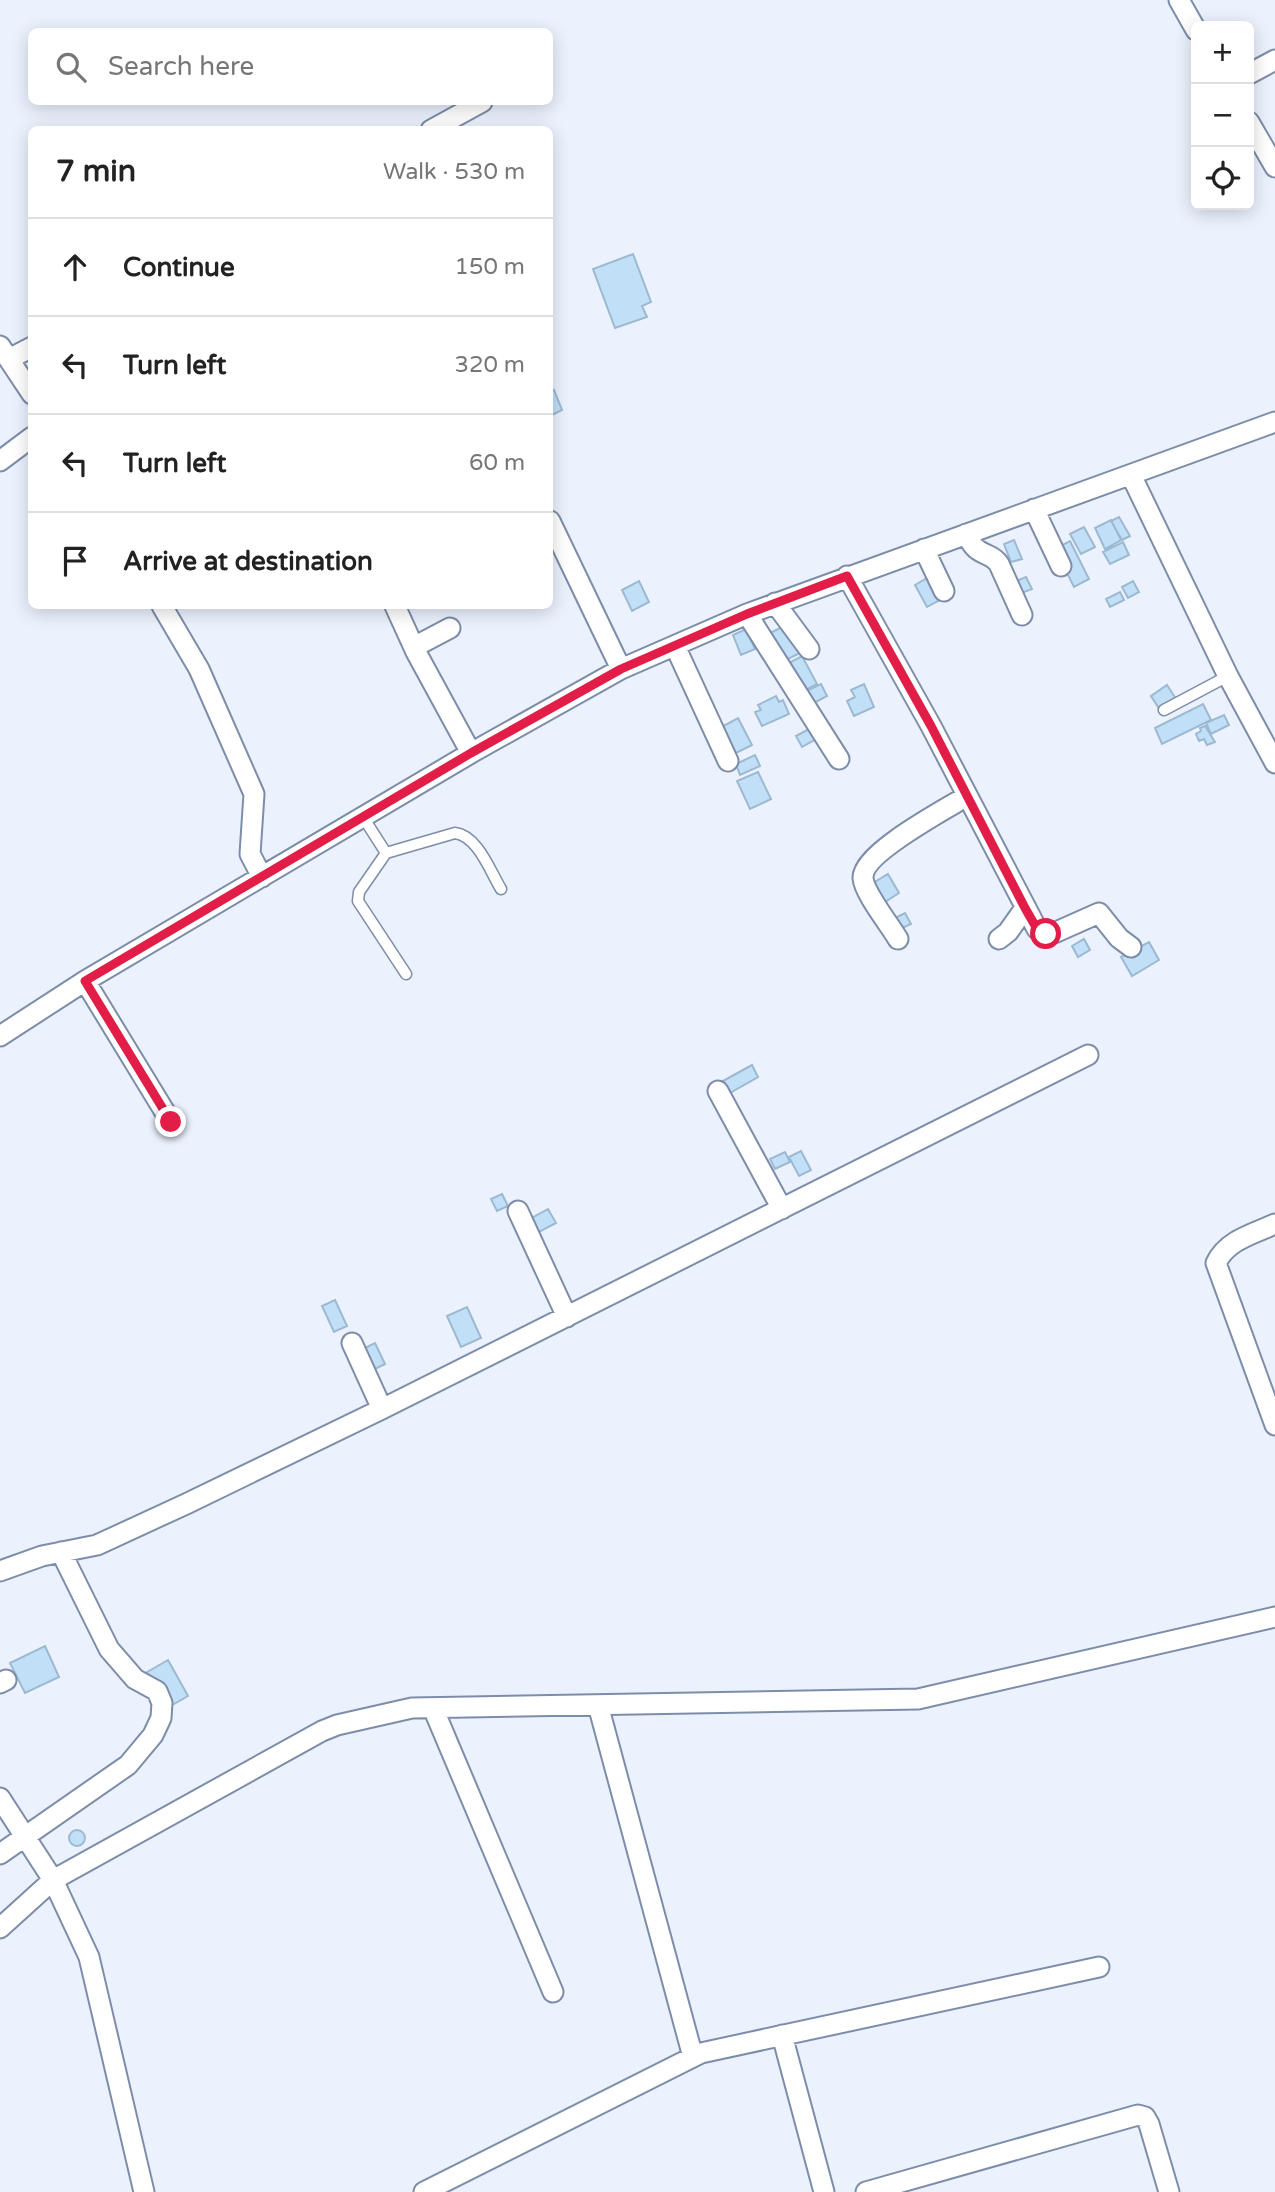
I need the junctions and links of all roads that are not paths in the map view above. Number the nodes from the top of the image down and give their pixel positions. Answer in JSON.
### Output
{"nodes":[{"id":1,"x":1179,"y":0,"type":"edge"},
{"id":2,"x":1191,"y":21,"type":"edge"},
{"id":3,"x":1275,"y":60,"type":"edge"},
{"id":4,"x":1254,"y":71,"type":"edge"},
{"id":5,"x":476,"y":105,"type":"edge"},
{"id":6,"x":437,"y":126,"type":"edge"},
{"id":7,"x":1254,"y":131,"type":"edge"},
{"id":8,"x":1275,"y":167,"type":"edge"},
{"id":9,"x":28,"y":348,"type":"edge"},
{"id":10,"x":4,"y":353,"type":"edge"},
{"id":11,"x":28,"y":388,"type":"edge"},
{"id":12,"x":1275,"y":422,"type":"edge"},
{"id":13,"x":28,"y":440,"type":"edge"},
{"id":14,"x":0,"y":461,"type":"edge"},
{"id":15,"x":1131,"y":475,"type":"junction"},
{"id":16,"x":1034,"y":509,"type":"junction"},
{"id":17,"x":553,"y":527,"type":"edge"},
{"id":18,"x":966,"y":534,"type":"junction"},
{"id":19,"x":924,"y":549,"type":"junction"},
{"id":20,"x":1061,"y":566,"type":"dead end"},
{"id":21,"x":847,"y":576,"type":"junction"},
{"id":22,"x":944,"y":591,"type":"dead end"},
{"id":23,"x":775,"y":603,"type":"junction"},
{"id":24,"x":164,"y":609,"type":"edge"},
{"id":25,"x":396,"y":609,"type":"edge"},
{"id":26,"x":747,"y":614,"type":"junction"},
{"id":27,"x":1022,"y":615,"type":"dead end"},
{"id":28,"x":450,"y":628,"type":"dead end"},
{"id":29,"x":676,"y":646,"type":"junction"},
{"id":30,"x":414,"y":647,"type":"junction"},
{"id":31,"x":808,"y":649,"type":"dead end"},
{"id":32,"x":621,"y":669,"type":"junction"},
{"id":33,"x":1228,"y":676,"type":"junction"},
{"id":34,"x":1164,"y":710,"type":"dead end"},
{"id":35,"x":471,"y":753,"type":"junction"},
{"id":36,"x":839,"y":759,"type":"dead end"},
{"id":37,"x":728,"y":761,"type":"dead end"},
{"id":38,"x":1275,"y":763,"type":"edge"},
{"id":39,"x":967,"y":796,"type":"junction"},
{"id":40,"x":363,"y":817,"type":"junction"},
{"id":41,"x":386,"y":853,"type":"junction"},
{"id":42,"x":262,"y":877,"type":"junction"},
{"id":43,"x":501,"y":889,"type":"dead end"},
{"id":44,"x":1025,"y":908,"type":"junction"},
{"id":45,"x":898,"y":939,"type":"dead end"},
{"id":46,"x":999,"y":939,"type":"dead end"},
{"id":47,"x":1131,"y":947,"type":"dead end"},
{"id":48,"x":406,"y":974,"type":"dead end"},
{"id":49,"x":85,"y":981,"type":"junction"},
{"id":50,"x":0,"y":1036,"type":"edge"},
{"id":51,"x":1088,"y":1055,"type":"dead end"},
{"id":52,"x":718,"y":1091,"type":"dead end"},
{"id":53,"x":171,"y":1122,"type":"dead end"},
{"id":54,"x":782,"y":1209,"type":"junction"},
{"id":55,"x":518,"y":1211,"type":"dead end"},
{"id":56,"x":1275,"y":1224,"type":"edge"},
{"id":57,"x":566,"y":1317,"type":"junction"},
{"id":58,"x":352,"y":1343,"type":"dead end"},
{"id":59,"x":382,"y":1409,"type":"junction"},
{"id":60,"x":1275,"y":1425,"type":"edge"},
{"id":61,"x":61,"y":1552,"type":"junction"},
{"id":62,"x":0,"y":1571,"type":"edge"},
{"id":63,"x":1275,"y":1617,"type":"edge"},
{"id":64,"x":598,"y":1705,"type":"junction"},
{"id":65,"x":433,"y":1708,"type":"junction"},
{"id":66,"x":0,"y":1798,"type":"edge"},
{"id":67,"x":25,"y":1836,"type":"junction"},
{"id":68,"x":0,"y":1854,"type":"edge"},
{"id":69,"x":53,"y":1880,"type":"junction"},
{"id":70,"x":0,"y":1928,"type":"edge"},
{"id":71,"x":1099,"y":1967,"type":"dead end"},
{"id":72,"x":553,"y":1992,"type":"dead end"},
{"id":73,"x":782,"y":2035,"type":"junction"},
{"id":74,"x":693,"y":2057,"type":"junction"},
{"id":75,"x":144,"y":2192,"type":"edge"},
{"id":76,"x":424,"y":2192,"type":"edge"},
{"id":77,"x":824,"y":2192,"type":"edge"},
{"id":78,"x":866,"y":2192,"type":"edge"},
{"id":79,"x":1169,"y":2192,"type":"edge"}],
"edges":[{"from":1,"to":2,"type":"street"},
{"from":3,"to":4,"type":"street"},
{"from":5,"to":6,"type":"street"},
{"from":7,"to":8,"type":"street"},
{"from":9,"to":10,"type":"street"},
{"from":10,"to":11,"type":"street"},
{"from":12,"to":15,"type":"street"},
{"from":13,"to":14,"type":"street"},
{"from":15,"to":16,"type":"street"},
{"from":15,"to":33,"type":"street"},
{"from":16,"to":18,"type":"street"},
{"from":16,"to":20,"type":"street"},
{"from":17,"to":32,"type":"street"},
{"from":18,"to":19,"type":"street"},
{"from":18,"to":27,"type":"street"},
{"from":19,"to":21,"type":"street"},
{"from":19,"to":22,"type":"street"},
{"from":21,"to":23,"type":"street"},
{"from":21,"to":39,"type":"street"},
{"from":23,"to":26,"type":"street"},
{"from":23,"to":31,"type":"street"},
{"from":24,"to":42,"type":"street"},
{"from":25,"to":30,"type":"street"},
{"from":26,"to":29,"type":"street"},
{"from":26,"to":36,"type":"street"},
{"from":28,"to":30,"type":"street"},
{"from":29,"to":32,"type":"street"},
{"from":29,"to":37,"type":"street"},
{"from":30,"to":35,"type":"street"},
{"from":32,"to":35,"type":"street"},
{"from":33,"to":34,"type":"lane"},
{"from":33,"to":38,"type":"street"},
{"from":35,"to":40,"type":"street"},
{"from":39,"to":44,"type":"street"},
{"from":39,"to":45,"type":"street"},
{"from":40,"to":41,"type":"lane"},
{"from":40,"to":42,"type":"street"},
{"from":41,"to":43,"type":"lane"},
{"from":41,"to":48,"type":"lane"},
{"from":42,"to":49,"type":"street"},
{"from":44,"to":46,"type":"street"},
{"from":44,"to":47,"type":"street"},
{"from":49,"to":50,"type":"street"},
{"from":49,"to":53,"type":"street"},
{"from":51,"to":54,"type":"street"},
{"from":52,"to":54,"type":"street"},
{"from":54,"to":57,"type":"street"},
{"from":55,"to":57,"type":"street"},
{"from":56,"to":60,"type":"street"},
{"from":57,"to":59,"type":"street"},
{"from":58,"to":59,"type":"street"},
{"from":59,"to":61,"type":"street"},
{"from":61,"to":62,"type":"street"},
{"from":61,"to":67,"type":"street"},
{"from":63,"to":64,"type":"street"},
{"from":64,"to":65,"type":"street"},
{"from":64,"to":74,"type":"street"},
{"from":65,"to":69,"type":"street"},
{"from":65,"to":72,"type":"street"},
{"from":66,"to":67,"type":"street"},
{"from":67,"to":68,"type":"street"},
{"from":67,"to":69,"type":"street"},
{"from":69,"to":70,"type":"street"},
{"from":69,"to":75,"type":"street"},
{"from":71,"to":73,"type":"street"},
{"from":73,"to":74,"type":"street"},
{"from":73,"to":77,"type":"street"},
{"from":74,"to":76,"type":"street"},
{"from":78,"to":79,"type":"street"}]}
